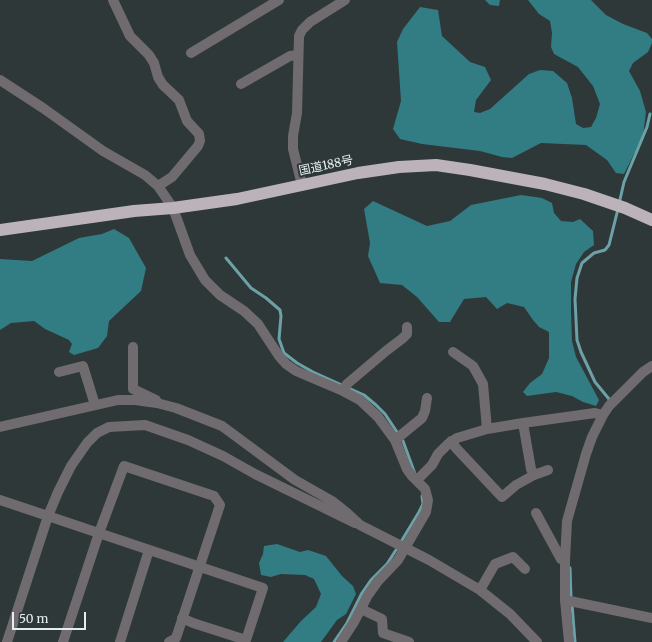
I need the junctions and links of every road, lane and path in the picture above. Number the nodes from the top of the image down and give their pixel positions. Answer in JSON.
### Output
{"nodes":[{"id":1,"x":113,"y":0,"type":"edge"},
{"id":2,"x":279,"y":0,"type":"edge"},
{"id":3,"x":345,"y":0,"type":"edge"},
{"id":4,"x":190,"y":53,"type":"dead end"},
{"id":5,"x":298,"y":55,"type":"junction"},
{"id":6,"x":0,"y":80,"type":"edge"},
{"id":7,"x":241,"y":84,"type":"dead end"},
{"id":8,"x":302,"y":185,"type":"junction"},
{"id":9,"x":158,"y":186,"type":"junction"},
{"id":10,"x":173,"y":208,"type":"junction"},
{"id":11,"x":652,"y":220,"type":"edge"},
{"id":12,"x":0,"y":230,"type":"edge"},
{"id":13,"x":407,"y":327,"type":"dead end"},
{"id":14,"x":133,"y":347,"type":"dead end"},
{"id":15,"x":453,"y":352,"type":"dead end"},
{"id":16,"x":652,"y":366,"type":"edge"},
{"id":17,"x":58,"y":372,"type":"dead end"},
{"id":18,"x":343,"y":391,"type":"junction"},
{"id":19,"x":426,"y":398,"type":"dead end"},
{"id":20,"x":158,"y":403,"type":"junction"},
{"id":21,"x":95,"y":405,"type":"junction"},
{"id":22,"x":603,"y":415,"type":"junction"},
{"id":23,"x":523,"y":422,"type":"junction"},
{"id":24,"x":0,"y":427,"type":"edge"},
{"id":25,"x":487,"y":428,"type":"junction"},
{"id":26,"x":395,"y":440,"type":"junction"},
{"id":27,"x":451,"y":441,"type":"junction"},
{"id":28,"x":548,"y":470,"type":"dead end"},
{"id":29,"x":534,"y":475,"type":"junction"},
{"id":30,"x":417,"y":480,"type":"junction"},
{"id":31,"x":0,"y":500,"type":"edge"},
{"id":32,"x":536,"y":513,"type":"dead end"},
{"id":33,"x":48,"y":516,"type":"junction"},
{"id":34,"x":360,"y":525,"type":"junction"},
{"id":35,"x":99,"y":533,"type":"junction"},
{"id":36,"x":404,"y":548,"type":"junction"},
{"id":37,"x":149,"y":550,"type":"junction"},
{"id":38,"x":565,"y":561,"type":"junction"},
{"id":39,"x":199,"y":566,"type":"junction"},
{"id":40,"x":525,"y":569,"type":"dead end"},
{"id":41,"x":480,"y":590,"type":"junction"},
{"id":42,"x":565,"y":600,"type":"junction"},
{"id":43,"x":360,"y":609,"type":"junction"},
{"id":44,"x":182,"y":618,"type":"junction"},
{"id":45,"x":652,"y":618,"type":"edge"},
{"id":46,"x":7,"y":642,"type":"edge"},
{"id":47,"x":63,"y":642,"type":"edge"},
{"id":48,"x":120,"y":642,"type":"edge"},
{"id":49,"x":169,"y":642,"type":"edge"},
{"id":50,"x":341,"y":642,"type":"edge"},
{"id":51,"x":409,"y":642,"type":"edge"},
{"id":52,"x":537,"y":642,"type":"edge"},
{"id":53,"x":569,"y":642,"type":"edge"}],
"edges":[{"from":1,"to":9,"type":"street"},
{"from":2,"to":4,"type":"street"},
{"from":3,"to":5,"type":"street"},
{"from":5,"to":7,"type":"street"},
{"from":5,"to":8,"type":"street"},
{"from":6,"to":9,"type":"street"},
{"from":8,"to":10,"type":"highway","name":"国道188号"},
{"from":8,"to":11,"type":"highway","name":"国道188号"},
{"from":9,"to":10,"type":"street"},
{"from":10,"to":12,"type":"highway","name":"国道188号"},
{"from":10,"to":18,"type":"street"},
{"from":13,"to":18,"type":"street"},
{"from":14,"to":20,"type":"street"},
{"from":15,"to":25,"type":"street"},
{"from":16,"to":22,"type":"street"},
{"from":17,"to":21,"type":"street"},
{"from":18,"to":26,"type":"street"},
{"from":19,"to":26,"type":"street"},
{"from":20,"to":21,"type":"street"},
{"from":20,"to":34,"type":"street"},
{"from":21,"to":24,"type":"street"},
{"from":22,"to":23,"type":"street"},
{"from":22,"to":38,"type":"street"},
{"from":23,"to":25,"type":"street"},
{"from":23,"to":29,"type":"street"},
{"from":25,"to":27,"type":"street"},
{"from":26,"to":30,"type":"street"},
{"from":27,"to":29,"type":"street"},
{"from":27,"to":30,"type":"street"},
{"from":28,"to":29,"type":"street"},
{"from":30,"to":36,"type":"street"},
{"from":31,"to":33,"type":"street"},
{"from":32,"to":38,"type":"street"},
{"from":33,"to":34,"type":"street"},
{"from":33,"to":35,"type":"street"},
{"from":33,"to":46,"type":"street"},
{"from":34,"to":36,"type":"street"},
{"from":35,"to":37,"type":"street"},
{"from":35,"to":39,"type":"street"},
{"from":35,"to":47,"type":"street"},
{"from":36,"to":41,"type":"street"},
{"from":36,"to":43,"type":"street"},
{"from":37,"to":39,"type":"street"},
{"from":37,"to":48,"type":"street"},
{"from":38,"to":42,"type":"street"},
{"from":39,"to":44,"type":"street"},
{"from":39,"to":44,"type":"street"},
{"from":40,"to":41,"type":"street"},
{"from":41,"to":52,"type":"street"},
{"from":42,"to":45,"type":"street"},
{"from":42,"to":53,"type":"street"},
{"from":43,"to":50,"type":"street"},
{"from":43,"to":51,"type":"street"},
{"from":44,"to":49,"type":"street"}]}
